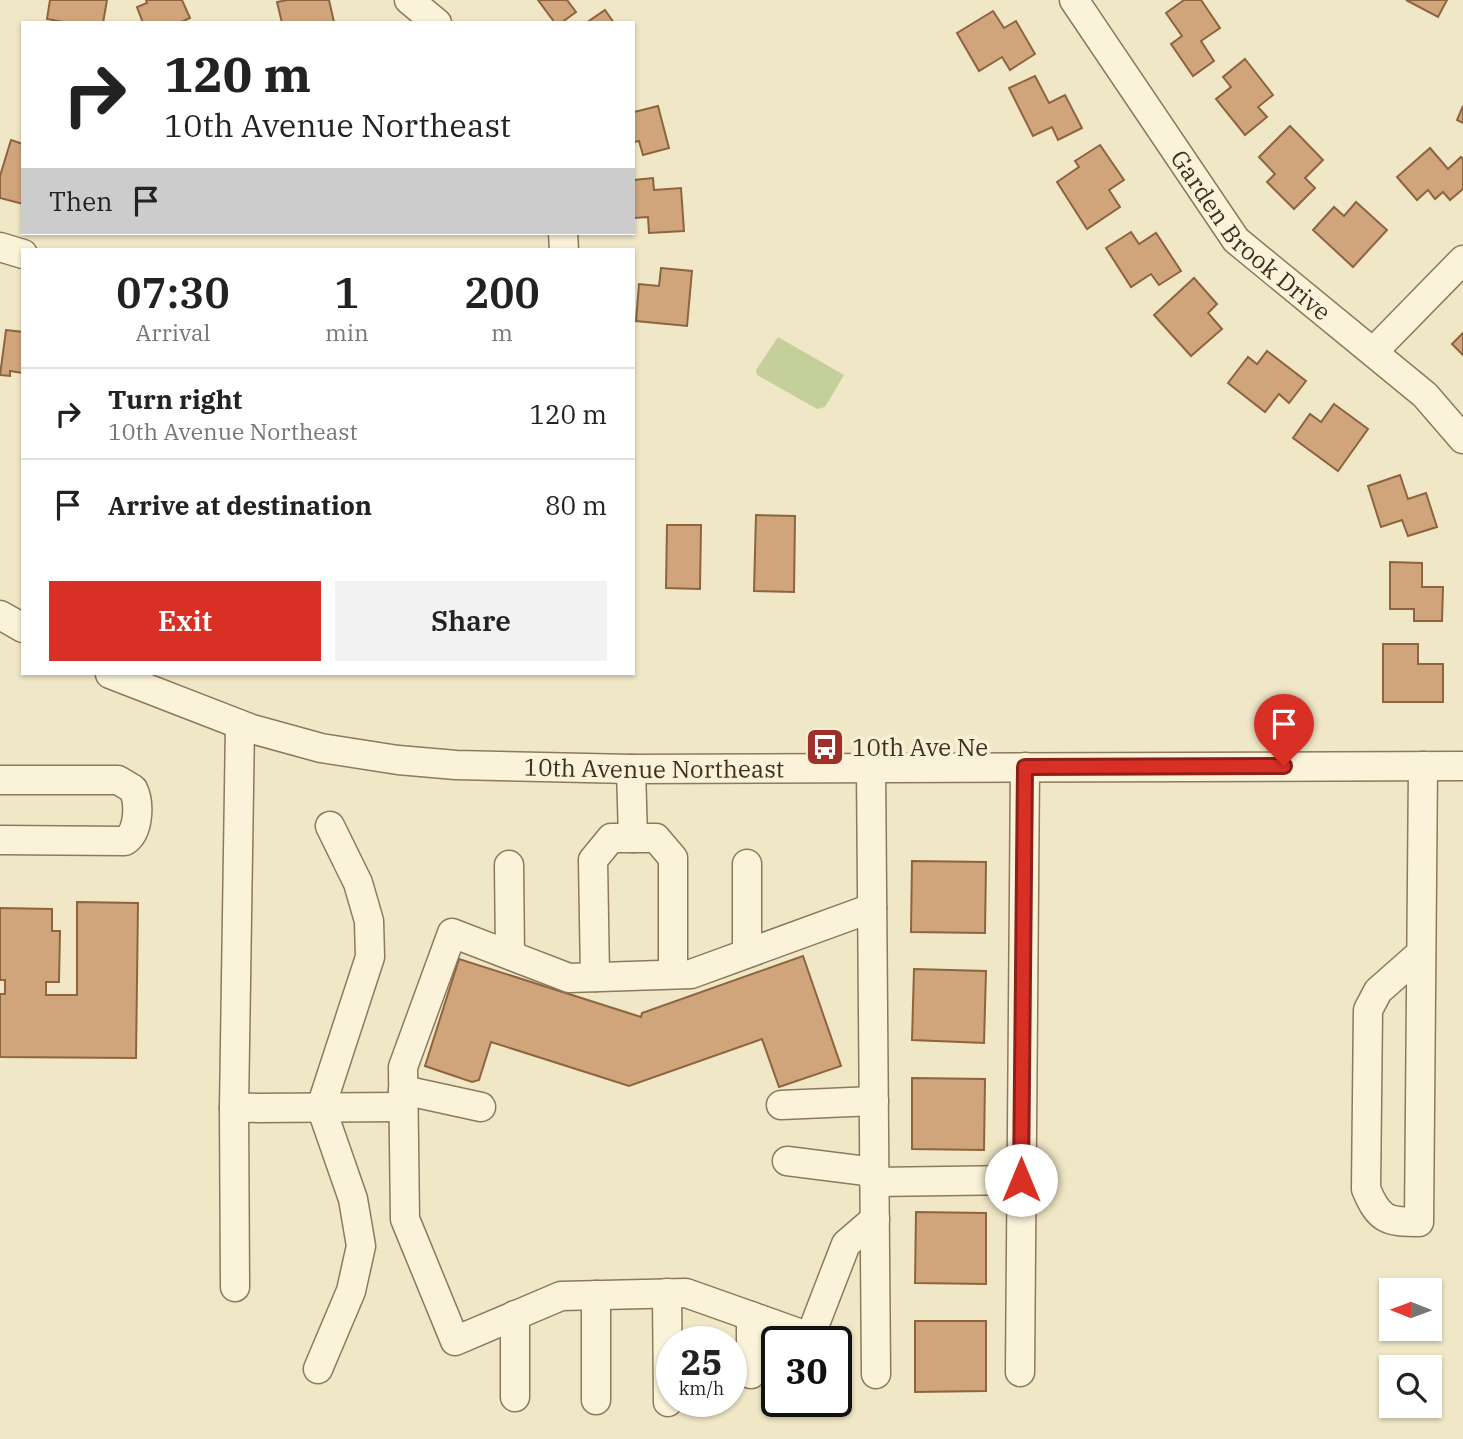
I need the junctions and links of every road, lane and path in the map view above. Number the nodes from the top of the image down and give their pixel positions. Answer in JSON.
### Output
{"nodes":[{"id":1,"x":410,"y":0,"type":"edge"},
{"id":2,"x":1074,"y":0,"type":"edge"},
{"id":3,"x":435,"y":21,"type":"edge"},
{"id":4,"x":0,"y":247,"type":"edge"},
{"id":5,"x":21,"y":253,"type":"edge"},
{"id":6,"x":1463,"y":260,"type":"edge"},
{"id":7,"x":1374,"y":351,"type":"junction"},
{"id":8,"x":1463,"y":439,"type":"edge"},
{"id":9,"x":0,"y":615,"type":"edge"},
{"id":10,"x":21,"y":627,"type":"edge"},
{"id":11,"x":113,"y":675,"type":"edge"},
{"id":12,"x":240,"y":725,"type":"junction"},
{"id":13,"x":1423,"y":766,"type":"junction"},
{"id":14,"x":1463,"y":766,"type":"edge"},
{"id":15,"x":1025,"y":767,"type":"junction"},
{"id":16,"x":871,"y":768,"type":"junction"},
{"id":17,"x":631,"y":769,"type":"junction"},
{"id":18,"x":0,"y":780,"type":"edge"},
{"id":19,"x":330,"y":826,"type":"dead end"},
{"id":20,"x":633,"y":838,"type":"junction"},
{"id":21,"x":0,"y":840,"type":"edge"},
{"id":22,"x":509,"y":864,"type":"dead end"},
{"id":23,"x":747,"y":864,"type":"dead end"},
{"id":24,"x":872,"y":908,"type":"junction"},
{"id":25,"x":747,"y":953,"type":"junction"},
{"id":26,"x":1421,"y":953,"type":"junction"},
{"id":27,"x":510,"y":955,"type":"junction"},
{"id":28,"x":673,"y":975,"type":"junction"},
{"id":29,"x":595,"y":977,"type":"junction"},
{"id":30,"x":403,"y":1099,"type":"junction"},
{"id":31,"x":874,"y":1101,"type":"junction"},
{"id":32,"x":781,"y":1105,"type":"dead end"},
{"id":33,"x":321,"y":1107,"type":"junction"},
{"id":34,"x":481,"y":1107,"type":"dead end"},
{"id":35,"x":234,"y":1108,"type":"junction"},
{"id":36,"x":786,"y":1161,"type":"dead end"},
{"id":37,"x":874,"y":1177,"type":"junction"},
{"id":38,"x":1021,"y":1180,"type":"junction"},
{"id":39,"x":875,"y":1219,"type":"junction"},
{"id":40,"x":235,"y":1287,"type":"dead end"},
{"id":41,"x":667,"y":1293,"type":"junction"},
{"id":42,"x":596,"y":1295,"type":"junction"},
{"id":43,"x":515,"y":1315,"type":"junction"},
{"id":44,"x":751,"y":1316,"type":"junction"},
{"id":45,"x":667,"y":1326,"type":"edge"},
{"id":46,"x":318,"y":1368,"type":"dead end"},
{"id":47,"x":1020,"y":1372,"type":"dead end"},
{"id":48,"x":751,"y":1374,"type":"dead end"},
{"id":49,"x":876,"y":1374,"type":"dead end"},
{"id":50,"x":515,"y":1397,"type":"dead end"},
{"id":51,"x":596,"y":1400,"type":"dead end"}],
"edges":[{"from":1,"to":3,"type":"street"},
{"from":2,"to":7,"type":"street","name":"Garden Brook Drive"},
{"from":4,"to":5,"type":"street"},
{"from":6,"to":7,"type":"street"},
{"from":7,"to":8,"type":"street","name":"Garden Brook Drive"},
{"from":9,"to":10,"type":"street"},
{"from":11,"to":12,"type":"street","name":"10th Avenue Northeast"},
{"from":12,"to":17,"type":"street","name":"10th Avenue Northeast"},
{"from":12,"to":35,"type":"street"},
{"from":13,"to":14,"type":"street","name":"10th Avenue Northeast"},
{"from":13,"to":15,"type":"street","name":"10th Avenue Northeast"},
{"from":13,"to":26,"type":"street"},
{"from":15,"to":16,"type":"street","name":"10th Avenue Northeast"},
{"from":15,"to":38,"type":"street"},
{"from":16,"to":17,"type":"street","name":"10th Avenue Northeast"},
{"from":16,"to":24,"type":"street"},
{"from":17,"to":20,"type":"street"},
{"from":18,"to":21,"type":"street"},
{"from":19,"to":33,"type":"street"},
{"from":20,"to":28,"type":"street"},
{"from":20,"to":29,"type":"street"},
{"from":22,"to":27,"type":"street"},
{"from":23,"to":25,"type":"street"},
{"from":24,"to":25,"type":"street"},
{"from":24,"to":31,"type":"street"},
{"from":25,"to":28,"type":"street"},
{"from":26,"to":26,"type":"street"},
{"from":27,"to":29,"type":"street"},
{"from":27,"to":30,"type":"street"},
{"from":28,"to":29,"type":"street"},
{"from":30,"to":33,"type":"street"},
{"from":30,"to":34,"type":"street"},
{"from":30,"to":43,"type":"street"},
{"from":31,"to":32,"type":"street"},
{"from":31,"to":37,"type":"street"},
{"from":33,"to":35,"type":"street"},
{"from":33,"to":46,"type":"street"},
{"from":35,"to":40,"type":"street"},
{"from":36,"to":37,"type":"street"},
{"from":37,"to":38,"type":"street"},
{"from":37,"to":39,"type":"street"},
{"from":38,"to":47,"type":"street"},
{"from":39,"to":44,"type":"street"},
{"from":39,"to":49,"type":"street"},
{"from":41,"to":42,"type":"street"},
{"from":41,"to":44,"type":"street"},
{"from":41,"to":45,"type":"street"},
{"from":42,"to":43,"type":"street"},
{"from":42,"to":51,"type":"street"},
{"from":43,"to":50,"type":"street"},
{"from":44,"to":48,"type":"street"}]}
